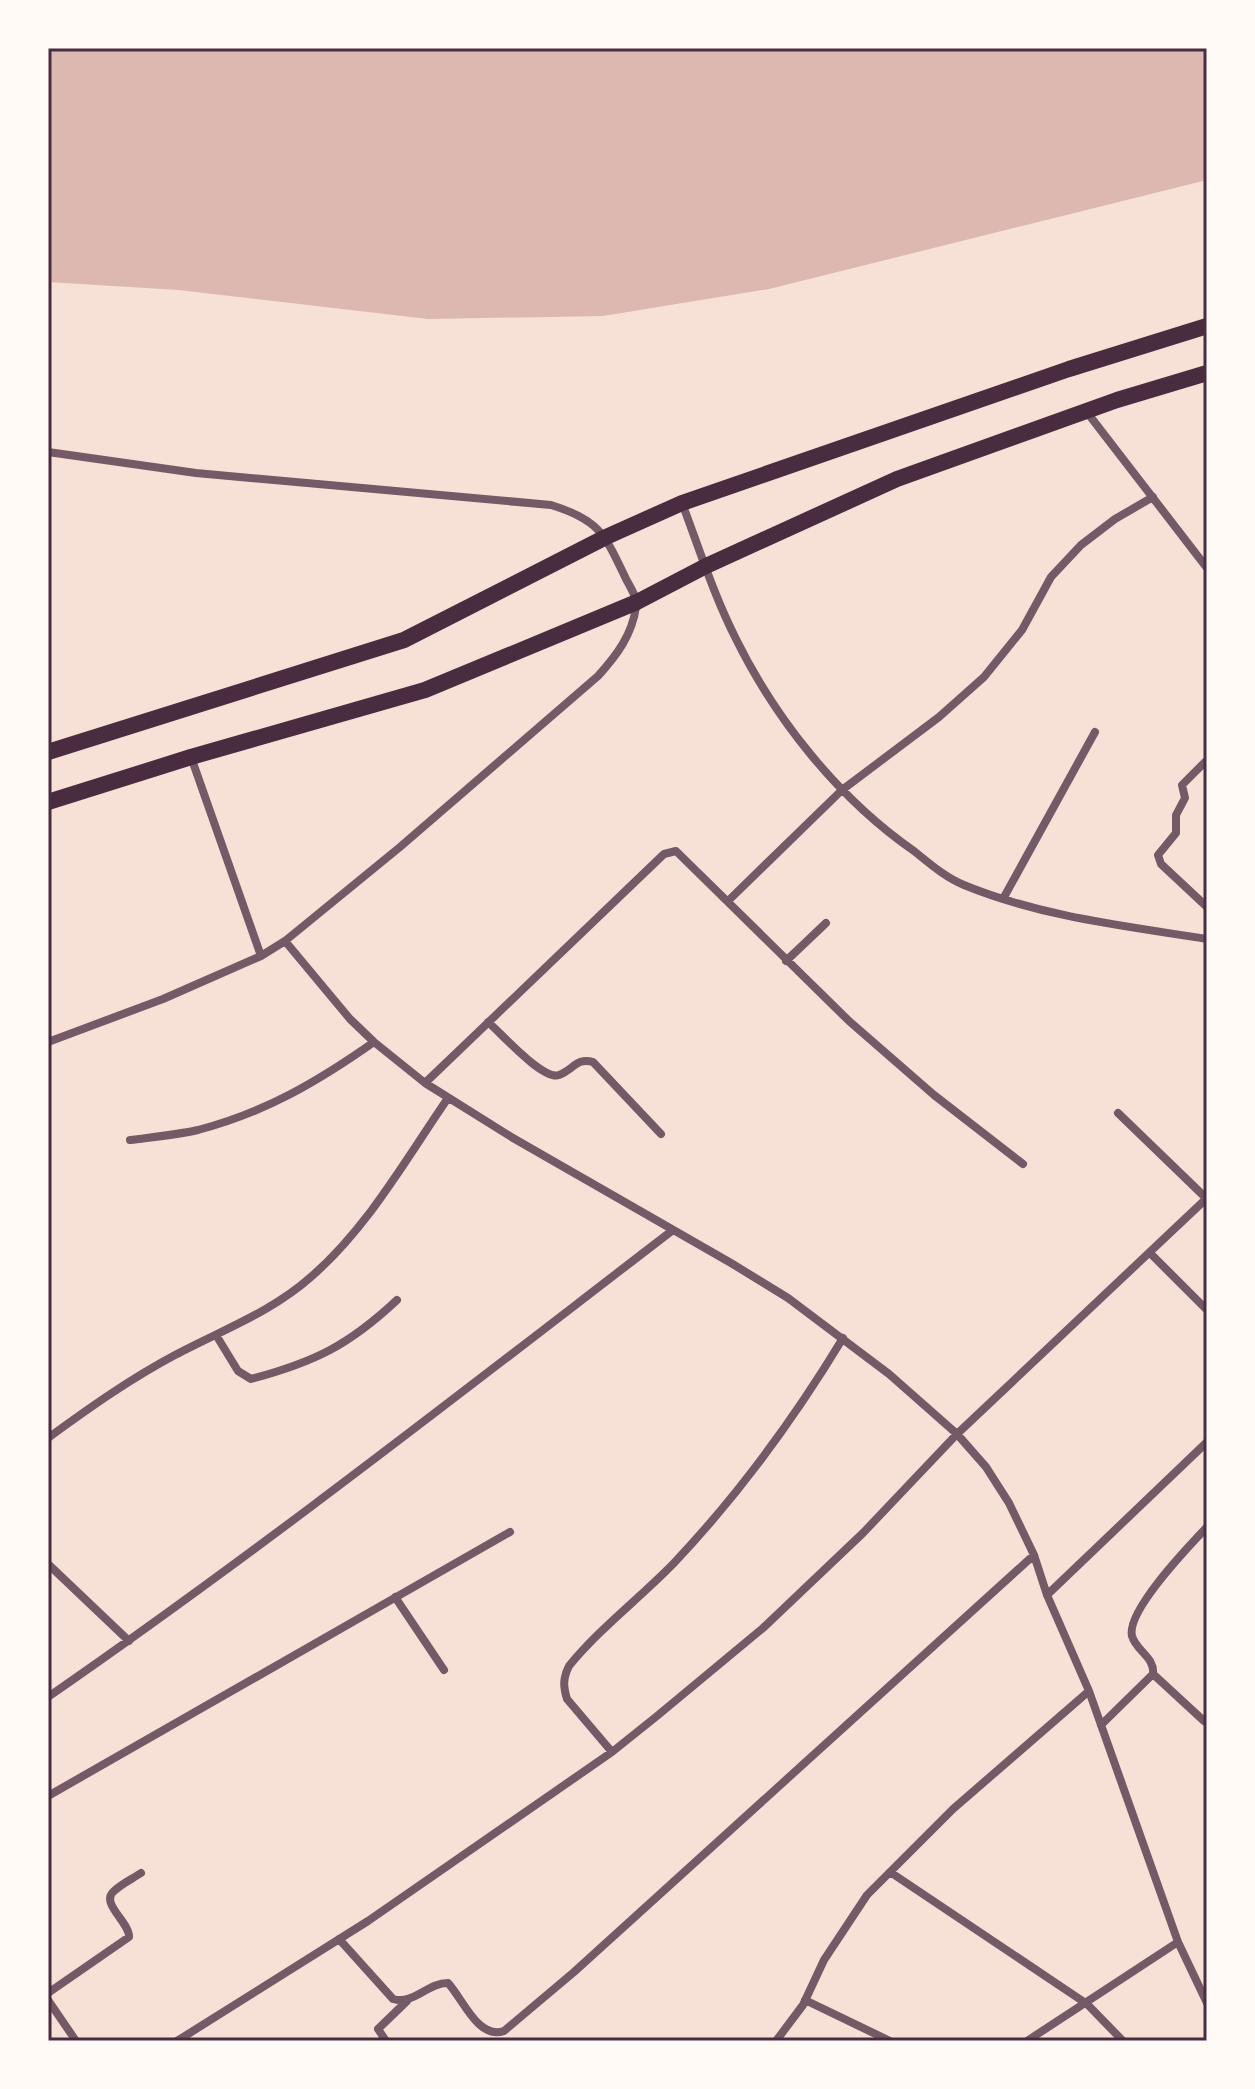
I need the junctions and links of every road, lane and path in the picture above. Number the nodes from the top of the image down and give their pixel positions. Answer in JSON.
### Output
{"nodes":[{"id":1,"x":1207,"y":326,"type":"edge"},
{"id":2,"x":1207,"y":373,"type":"edge"},
{"id":3,"x":1086,"y":411,"type":"junction"},
{"id":4,"x":48,"y":452,"type":"edge"},
{"id":5,"x":1153,"y":497,"type":"junction"},
{"id":6,"x":682,"y":503,"type":"junction"},
{"id":7,"x":606,"y":537,"type":"junction"},
{"id":8,"x":706,"y":566,"type":"junction"},
{"id":9,"x":1207,"y":568,"type":"edge"},
{"id":10,"x":637,"y":602,"type":"junction"},
{"id":11,"x":1095,"y":732,"type":"dead end"},
{"id":12,"x":48,"y":752,"type":"edge"},
{"id":13,"x":191,"y":757,"type":"junction"},
{"id":14,"x":1205,"y":762,"type":"edge"},
{"id":15,"x":842,"y":790,"type":"junction"},
{"id":16,"x":48,"y":802,"type":"edge"},
{"id":17,"x":1003,"y":899,"type":"junction"},
{"id":18,"x":728,"y":901,"type":"junction"},
{"id":19,"x":1207,"y":907,"type":"edge"},
{"id":20,"x":826,"y":923,"type":"dead end"},
{"id":21,"x":1207,"y":939,"type":"edge"},
{"id":22,"x":285,"y":941,"type":"junction"},
{"id":23,"x":261,"y":956,"type":"junction"},
{"id":24,"x":786,"y":961,"type":"junction"},
{"id":25,"x":488,"y":1022,"type":"junction"},
{"id":26,"x":48,"y":1042,"type":"edge"},
{"id":27,"x":374,"y":1042,"type":"junction"},
{"id":28,"x":425,"y":1083,"type":"junction"},
{"id":29,"x":448,"y":1098,"type":"junction"},
{"id":30,"x":1118,"y":1113,"type":"dead end"},
{"id":31,"x":661,"y":1134,"type":"dead end"},
{"id":32,"x":130,"y":1140,"type":"dead end"},
{"id":33,"x":1023,"y":1164,"type":"dead end"},
{"id":34,"x":1207,"y":1198,"type":"edge"},
{"id":35,"x":673,"y":1230,"type":"junction"},
{"id":36,"x":1150,"y":1253,"type":"junction"},
{"id":37,"x":397,"y":1300,"type":"dead end"},
{"id":38,"x":1207,"y":1310,"type":"edge"},
{"id":39,"x":216,"y":1335,"type":"junction"},
{"id":40,"x":843,"y":1338,"type":"junction"},
{"id":41,"x":957,"y":1434,"type":"junction"},
{"id":42,"x":48,"y":1438,"type":"edge"},
{"id":43,"x":1207,"y":1442,"type":"edge"},
{"id":44,"x":1207,"y":1527,"type":"edge"},
{"id":45,"x":510,"y":1532,"type":"dead end"},
{"id":46,"x":1034,"y":1555,"type":"junction"},
{"id":47,"x":48,"y":1564,"type":"edge"},
{"id":48,"x":1047,"y":1595,"type":"junction"},
{"id":49,"x":395,"y":1597,"type":"junction"},
{"id":50,"x":129,"y":1641,"type":"junction"},
{"id":51,"x":444,"y":1670,"type":"dead end"},
{"id":52,"x":1153,"y":1674,"type":"junction"},
{"id":53,"x":1089,"y":1691,"type":"junction"},
{"id":54,"x":48,"y":1697,"type":"edge"},
{"id":55,"x":1204,"y":1721,"type":"dead end"},
{"id":56,"x":1101,"y":1725,"type":"junction"},
{"id":57,"x":612,"y":1752,"type":"junction"},
{"id":58,"x":48,"y":1796,"type":"edge"},
{"id":59,"x":890,"y":1872,"type":"junction"},
{"id":60,"x":141,"y":1873,"type":"dead end"},
{"id":61,"x":339,"y":1939,"type":"junction"},
{"id":62,"x":1178,"y":1942,"type":"junction"},
{"id":63,"x":48,"y":1993,"type":"edge"},
{"id":64,"x":48,"y":2000,"type":"edge"},
{"id":65,"x":805,"y":2000,"type":"junction"},
{"id":66,"x":407,"y":2001,"type":"junction"},
{"id":67,"x":1207,"y":2003,"type":"edge"},
{"id":68,"x":1087,"y":2004,"type":"junction"},
{"id":69,"x":76,"y":2041,"type":"edge"},
{"id":70,"x":177,"y":2041,"type":"edge"},
{"id":71,"x":386,"y":2041,"type":"edge"},
{"id":72,"x":776,"y":2041,"type":"edge"},
{"id":73,"x":890,"y":2041,"type":"edge"},
{"id":74,"x":1027,"y":2041,"type":"edge"},
{"id":75,"x":1123,"y":2041,"type":"edge"}],
"edges":[{"from":1,"to":6,"type":"main road"},
{"from":2,"to":3,"type":"main road"},
{"from":3,"to":5,"type":"street"},
{"from":3,"to":8,"type":"main road"},
{"from":4,"to":7,"type":"street"},
{"from":5,"to":9,"type":"street"},
{"from":5,"to":15,"type":"street"},
{"from":6,"to":7,"type":"main road"},
{"from":6,"to":8,"type":"street"},
{"from":7,"to":10,"type":"street"},
{"from":7,"to":12,"type":"main road"},
{"from":8,"to":10,"type":"main road"},
{"from":8,"to":15,"type":"street"},
{"from":10,"to":13,"type":"main road"},
{"from":10,"to":22,"type":"street"},
{"from":11,"to":17,"type":"street"},
{"from":13,"to":16,"type":"main road"},
{"from":13,"to":23,"type":"street"},
{"from":14,"to":19,"type":"street"},
{"from":15,"to":17,"type":"street"},
{"from":15,"to":18,"type":"street"},
{"from":17,"to":21,"type":"street"},
{"from":18,"to":24,"type":"street"},
{"from":18,"to":25,"type":"street"},
{"from":20,"to":24,"type":"street"},
{"from":22,"to":23,"type":"street"},
{"from":22,"to":27,"type":"street"},
{"from":23,"to":26,"type":"street"},
{"from":24,"to":33,"type":"street"},
{"from":25,"to":28,"type":"street"},
{"from":25,"to":31,"type":"street"},
{"from":27,"to":28,"type":"street"},
{"from":27,"to":32,"type":"street"},
{"from":28,"to":29,"type":"street"},
{"from":29,"to":35,"type":"street"},
{"from":29,"to":39,"type":"street"},
{"from":30,"to":34,"type":"street"},
{"from":34,"to":36,"type":"street"},
{"from":35,"to":40,"type":"street"},
{"from":35,"to":50,"type":"street"},
{"from":36,"to":38,"type":"street"},
{"from":36,"to":41,"type":"street"},
{"from":37,"to":39,"type":"street"},
{"from":39,"to":42,"type":"street"},
{"from":40,"to":41,"type":"street"},
{"from":40,"to":57,"type":"street"},
{"from":41,"to":46,"type":"street"},
{"from":41,"to":57,"type":"street"},
{"from":43,"to":48,"type":"street"},
{"from":44,"to":52,"type":"street"},
{"from":45,"to":49,"type":"street"},
{"from":46,"to":48,"type":"street"},
{"from":46,"to":66,"type":"street"},
{"from":47,"to":50,"type":"street"},
{"from":48,"to":53,"type":"street"},
{"from":49,"to":51,"type":"street"},
{"from":49,"to":58,"type":"street"},
{"from":50,"to":54,"type":"street"},
{"from":52,"to":55,"type":"street"},
{"from":52,"to":56,"type":"street"},
{"from":53,"to":56,"type":"street"},
{"from":53,"to":59,"type":"street"},
{"from":56,"to":62,"type":"street"},
{"from":57,"to":61,"type":"street"},
{"from":59,"to":65,"type":"street"},
{"from":59,"to":68,"type":"street"},
{"from":60,"to":63,"type":"street"},
{"from":61,"to":66,"type":"street"},
{"from":61,"to":70,"type":"street"},
{"from":62,"to":67,"type":"street"},
{"from":62,"to":68,"type":"street"},
{"from":64,"to":69,"type":"street"},
{"from":65,"to":72,"type":"street"},
{"from":65,"to":73,"type":"street"},
{"from":66,"to":71,"type":"street"},
{"from":68,"to":74,"type":"street"},
{"from":68,"to":75,"type":"street"}]}
